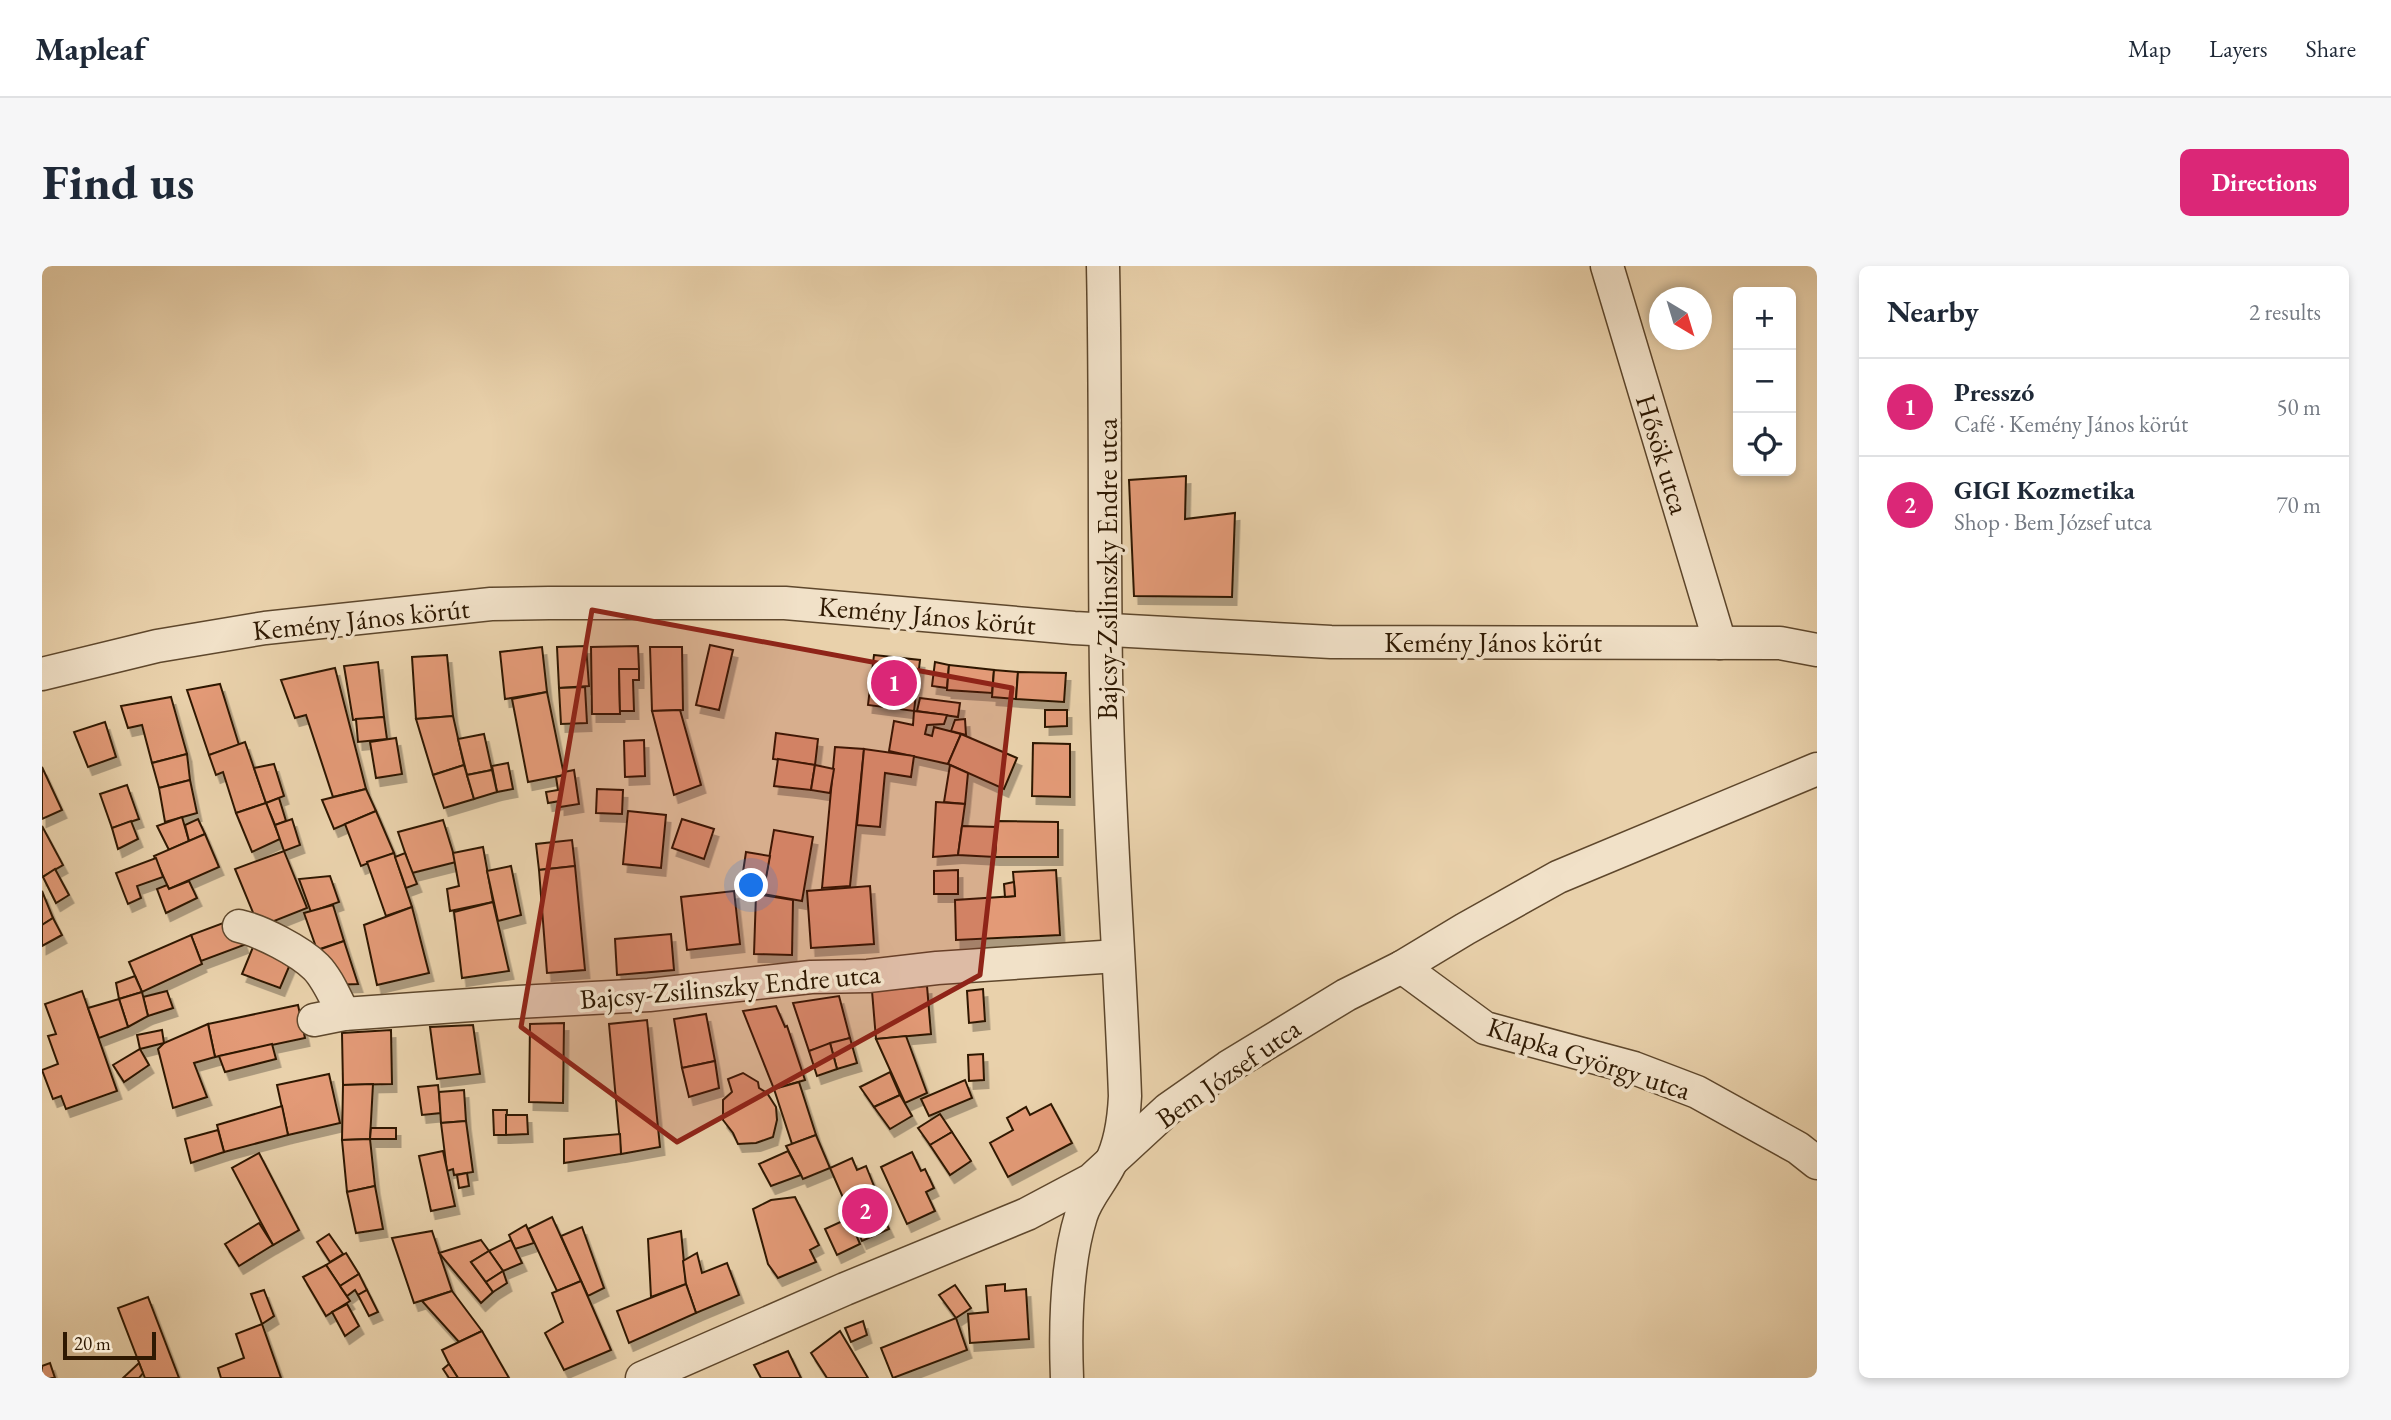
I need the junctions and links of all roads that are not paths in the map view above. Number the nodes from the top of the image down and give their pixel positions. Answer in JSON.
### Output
{"nodes":[{"id":1,"x":1103,"y":266,"type":"edge"},
{"id":2,"x":1607,"y":266,"type":"edge"},
{"id":3,"x":1106,"y":630,"type":"junction"},
{"id":4,"x":1720,"y":643,"type":"junction"},
{"id":5,"x":1817,"y":649,"type":"edge"},
{"id":6,"x":42,"y":674,"type":"edge"},
{"id":7,"x":1817,"y":769,"type":"edge"},
{"id":8,"x":239,"y":926,"type":"dead end"},
{"id":9,"x":1116,"y":956,"type":"junction"},
{"id":10,"x":1402,"y":967,"type":"junction"},
{"id":11,"x":1112,"y":1162,"type":"junction"},
{"id":12,"x":1817,"y":1163,"type":"edge"},
{"id":13,"x":642,"y":1378,"type":"edge"},
{"id":14,"x":1067,"y":1378,"type":"edge"}],
"edges":[{"from":1,"to":3,"type":"street","name":"Bajcsy-Zsilinszky Endre utca"},
{"from":2,"to":4,"type":"street","name":"Hősök utca"},
{"from":3,"to":4,"type":"street","name":"Kemény János körút"},
{"from":3,"to":6,"type":"street","name":"Kemény János körút"},
{"from":3,"to":9,"type":"street","name":"Bajcsy-Zsilinszky Endre utca"},
{"from":4,"to":5,"type":"street","name":"Kemény János körút"},
{"from":7,"to":10,"type":"street","name":"Bem József utca"},
{"from":8,"to":9,"type":"street","name":"Bajcsy-Zsilinszky Endre utca"},
{"from":9,"to":11,"type":"street","name":"Bajcsy-Zsilinszky Endre utca"},
{"from":10,"to":11,"type":"street","name":"Bem József utca"},
{"from":10,"to":12,"type":"street","name":"Klapka György utca"},
{"from":11,"to":13,"type":"street","name":"Bem József utca"},
{"from":11,"to":14,"type":"street","name":"Bajcsy-Zsilinszky Endre utca"}]}
